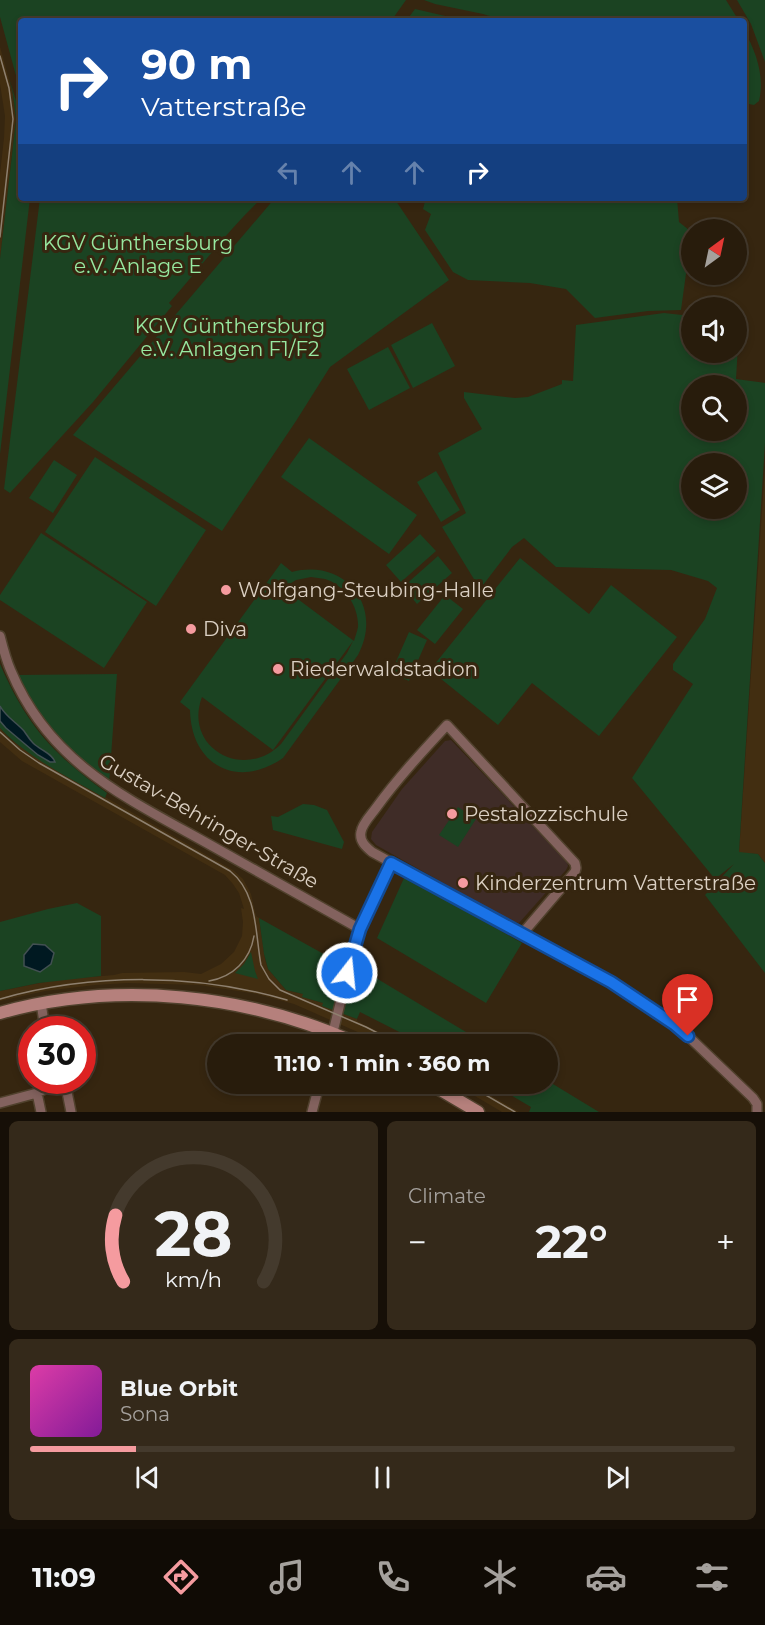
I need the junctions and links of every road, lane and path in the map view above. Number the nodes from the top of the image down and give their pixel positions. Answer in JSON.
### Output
{"nodes":[{"id":1,"x":0,"y":636,"type":"edge"},
{"id":2,"x":391,"y":863,"type":"junction"},
{"id":3,"x":360,"y":929,"type":"junction"},
{"id":4,"x":522,"y":934,"type":"junction"},
{"id":5,"x":41,"y":1003,"type":"junction"},
{"id":6,"x":0,"y":1013,"type":"edge"},
{"id":7,"x":43,"y":1016,"type":"edge"},
{"id":8,"x":323,"y":1034,"type":"edge"},
{"id":9,"x":332,"y":1034,"type":"edge"},
{"id":10,"x":34,"y":1094,"type":"edge"},
{"id":11,"x":37,"y":1094,"type":"edge"},
{"id":12,"x":67,"y":1094,"type":"edge"},
{"id":13,"x":317,"y":1094,"type":"edge"},
{"id":14,"x":448,"y":1094,"type":"edge"},
{"id":15,"x":0,"y":1104,"type":"edge"},
{"id":16,"x":41,"y":1112,"type":"edge"},
{"id":17,"x":71,"y":1112,"type":"edge"},
{"id":18,"x":312,"y":1112,"type":"edge"},
{"id":19,"x":478,"y":1112,"type":"edge"},
{"id":20,"x":757,"y":1112,"type":"edge"}],
"edges":[{"from":1,"to":3,"type":"street","name":"Gustav-Behringer-Straße"},
{"from":2,"to":3,"type":"street"},
{"from":2,"to":4,"type":"street"},
{"from":2,"to":4,"type":"street"},
{"from":3,"to":9,"type":"street"},
{"from":4,"to":20,"type":"street"},
{"from":5,"to":6,"type":"main road"},
{"from":5,"to":7,"type":"street"},
{"from":5,"to":8,"type":"main road"},
{"from":10,"to":15,"type":"street"},
{"from":11,"to":16,"type":"street"},
{"from":12,"to":17,"type":"street"},
{"from":13,"to":18,"type":"street"},
{"from":14,"to":19,"type":"main road"}]}
